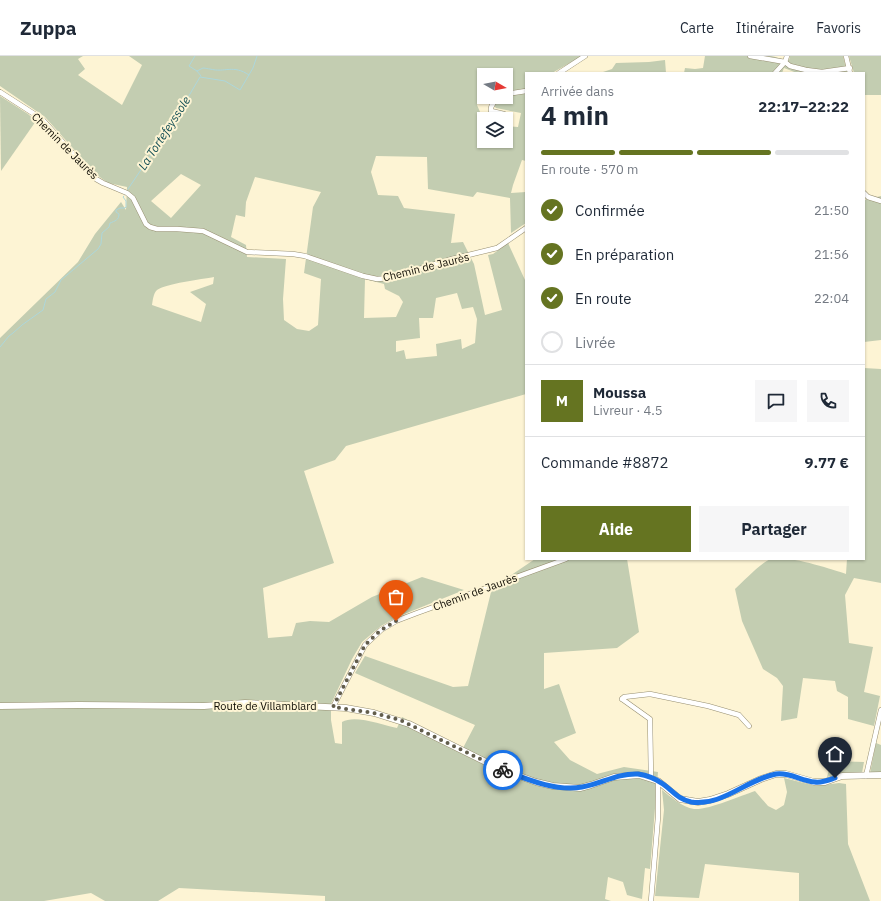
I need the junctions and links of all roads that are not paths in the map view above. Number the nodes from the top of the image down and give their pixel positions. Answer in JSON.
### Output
{"nodes":[{"id":1,"x":585,"y":56,"type":"edge"},
{"id":2,"x":750,"y":56,"type":"edge"},
{"id":3,"x":787,"y":56,"type":"edge"},
{"id":4,"x":846,"y":56,"type":"edge"},
{"id":5,"x":785,"y":62,"type":"junction"},
{"id":6,"x":850,"y":70,"type":"edge"},
{"id":7,"x":561,"y":72,"type":"edge"},
{"id":8,"x":776,"y":72,"type":"edge"},
{"id":9,"x":525,"y":91,"type":"edge"},
{"id":10,"x":0,"y":92,"type":"edge"},
{"id":11,"x":513,"y":93,"type":"edge"},
{"id":12,"x":493,"y":104,"type":"edge"},
{"id":13,"x":495,"y":112,"type":"edge"},
{"id":14,"x":865,"y":194,"type":"edge"},
{"id":15,"x":881,"y":201,"type":"edge"},
{"id":16,"x":525,"y":229,"type":"edge"},
{"id":17,"x":563,"y":560,"type":"edge"},
{"id":18,"x":0,"y":706,"type":"edge"},
{"id":19,"x":333,"y":707,"type":"junction"},
{"id":20,"x":881,"y":710,"type":"edge"},
{"id":21,"x":749,"y":726,"type":"dead end"},
{"id":22,"x":881,"y":775,"type":"edge"},
{"id":23,"x":866,"y":776,"type":"junction"},
{"id":24,"x":652,"y":778,"type":"junction"},
{"id":25,"x":658,"y":781,"type":"junction"},
{"id":26,"x":651,"y":901,"type":"edge"}],
"edges":[{"from":1,"to":7,"type":"street"},
{"from":2,"to":5,"type":"street"},
{"from":3,"to":5,"type":"street"},
{"from":4,"to":6,"type":"street"},
{"from":5,"to":6,"type":"street"},
{"from":5,"to":8,"type":"street"},
{"from":9,"to":11,"type":"street"},
{"from":10,"to":16,"type":"street","name":"Chemin de Jaurès"},
{"from":12,"to":13,"type":"street"},
{"from":14,"to":15,"type":"street"},
{"from":17,"to":19,"type":"street","name":"Chemin de Jaurès"},
{"from":18,"to":19,"type":"street","name":"Route de Villamblard"},
{"from":19,"to":24,"type":"street","name":"Route de Villamblard"},
{"from":20,"to":23,"type":"street"},
{"from":21,"to":24,"type":"street"},
{"from":22,"to":23,"type":"street","name":"Route de Villamblard"},
{"from":23,"to":25,"type":"street","name":"Route de Villamblard"},
{"from":24,"to":25,"type":"street","name":"Route de Villamblard"},
{"from":25,"to":26,"type":"street"}]}
